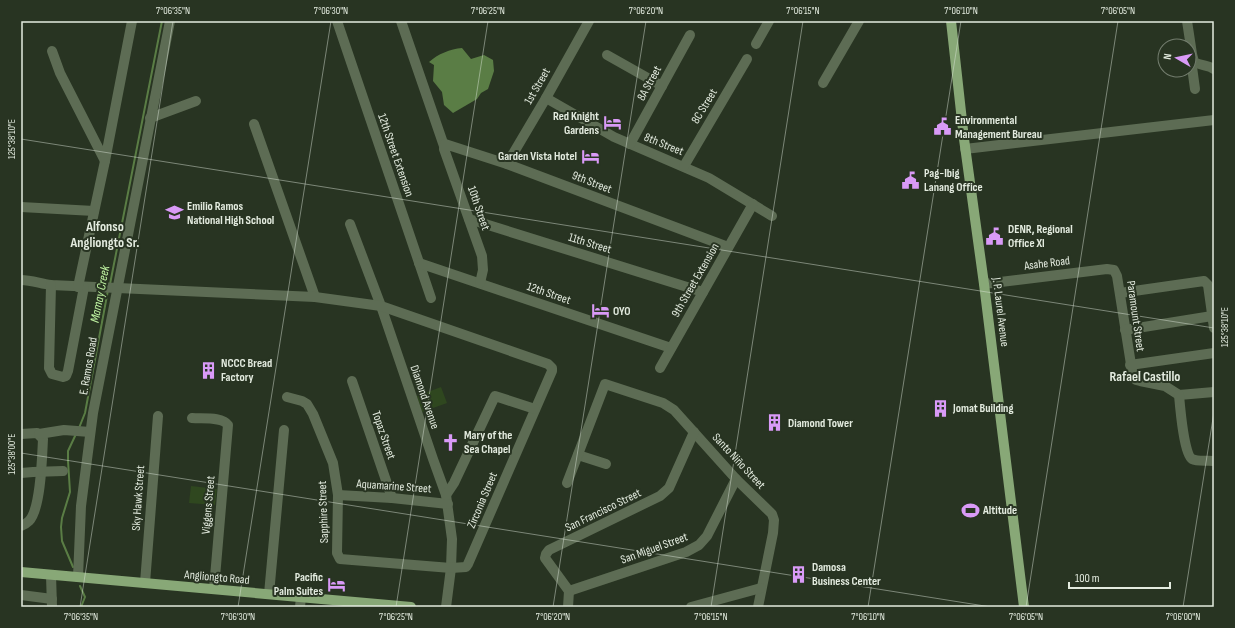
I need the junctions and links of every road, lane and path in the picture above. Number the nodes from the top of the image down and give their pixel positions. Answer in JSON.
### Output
{"nodes":[{"id":1,"x":132,"y":21,"type":"edge"},
{"id":2,"x":170,"y":21,"type":"edge"},
{"id":3,"x":337,"y":21,"type":"edge"},
{"id":4,"x":401,"y":21,"type":"edge"},
{"id":5,"x":588,"y":21,"type":"edge"},
{"id":6,"x":769,"y":21,"type":"edge"},
{"id":7,"x":859,"y":21,"type":"edge"},
{"id":8,"x":951,"y":21,"type":"edge"},
{"id":9,"x":1190,"y":23,"type":"edge"},
{"id":10,"x":690,"y":35,"type":"dead end"},
{"id":11,"x":1191,"y":38,"type":"edge"},
{"id":12,"x":756,"y":44,"type":"dead end"},
{"id":13,"x":52,"y":51,"type":"dead end"},
{"id":14,"x":607,"y":55,"type":"dead end"},
{"id":15,"x":747,"y":59,"type":"dead end"},
{"id":16,"x":1197,"y":64,"type":"edge"},
{"id":17,"x":1214,"y":69,"type":"edge"},
{"id":18,"x":1194,"y":78,"type":"edge"},
{"id":19,"x":823,"y":83,"type":"dead end"},
{"id":20,"x":662,"y":86,"type":"junction"},
{"id":21,"x":1195,"y":89,"type":"dead end"},
{"id":22,"x":546,"y":98,"type":"junction"},
{"id":23,"x":196,"y":101,"type":"dead end"},
{"id":24,"x":150,"y":118,"type":"junction"},
{"id":25,"x":1214,"y":120,"type":"edge"},
{"id":26,"x":254,"y":124,"type":"dead end"},
{"id":27,"x":630,"y":144,"type":"junction"},
{"id":28,"x":445,"y":145,"type":"junction"},
{"id":29,"x":965,"y":148,"type":"junction"},
{"id":30,"x":105,"y":161,"type":"junction"},
{"id":31,"x":507,"y":164,"type":"junction"},
{"id":32,"x":684,"y":166,"type":"junction"},
{"id":33,"x":753,"y":204,"type":"junction"},
{"id":34,"x":21,"y":207,"type":"edge"},
{"id":35,"x":94,"y":211,"type":"junction"},
{"id":36,"x":772,"y":216,"type":"dead end"},
{"id":37,"x":469,"y":219,"type":"junction"},
{"id":38,"x":350,"y":224,"type":"dead end"},
{"id":39,"x":728,"y":247,"type":"junction"},
{"id":40,"x":419,"y":263,"type":"junction"},
{"id":41,"x":1114,"y":270,"type":"joint"},
{"id":42,"x":21,"y":280,"type":"edge"},
{"id":43,"x":480,"y":283,"type":"junction"},
{"id":44,"x":47,"y":284,"type":"junction"},
{"id":45,"x":984,"y":284,"type":"junction"},
{"id":46,"x":21,"y":286,"type":"edge"},
{"id":47,"x":81,"y":287,"type":"junction"},
{"id":48,"x":111,"y":288,"type":"junction"},
{"id":49,"x":703,"y":292,"type":"junction"},
{"id":50,"x":1120,"y":293,"type":"junction"},
{"id":51,"x":315,"y":297,"type":"junction"},
{"id":52,"x":431,"y":298,"type":"dead end"},
{"id":53,"x":381,"y":306,"type":"junction"},
{"id":54,"x":1212,"y":316,"type":"junction"},
{"id":55,"x":1214,"y":328,"type":"edge"},
{"id":56,"x":1125,"y":330,"type":"junction"},
{"id":57,"x":671,"y":348,"type":"junction"},
{"id":58,"x":1214,"y":353,"type":"edge"},
{"id":59,"x":1130,"y":365,"type":"junction"},
{"id":60,"x":660,"y":368,"type":"dead end"},
{"id":61,"x":352,"y":381,"type":"dead end"},
{"id":62,"x":1214,"y":392,"type":"edge"},
{"id":63,"x":1179,"y":395,"type":"junction"},
{"id":64,"x":286,"y":397,"type":"dead end"},
{"id":65,"x":535,"y":409,"type":"junction"},
{"id":66,"x":158,"y":416,"type":"dead end"},
{"id":67,"x":192,"y":418,"type":"dead end"},
{"id":68,"x":284,"y":430,"type":"dead end"},
{"id":69,"x":90,"y":432,"type":"junction"},
{"id":70,"x":694,"y":432,"type":"junction"},
{"id":71,"x":21,"y":434,"type":"edge"},
{"id":72,"x":38,"y":434,"type":"junction"},
{"id":73,"x":578,"y":455,"type":"junction"},
{"id":74,"x":1214,"y":461,"type":"edge"},
{"id":75,"x":606,"y":464,"type":"dead end"},
{"id":76,"x":42,"y":472,"type":"junction"},
{"id":77,"x":63,"y":472,"type":"dead end"},
{"id":78,"x":21,"y":473,"type":"edge"},
{"id":79,"x":736,"y":479,"type":"junction"},
{"id":80,"x":566,"y":483,"type":"dead end"},
{"id":81,"x":338,"y":495,"type":"junction"},
{"id":82,"x":392,"y":498,"type":"junction"},
{"id":83,"x":447,"y":499,"type":"junction"},
{"id":84,"x":21,"y":526,"type":"edge"},
{"id":85,"x":451,"y":568,"type":"junction"},
{"id":86,"x":21,"y":572,"type":"edge"},
{"id":87,"x":51,"y":575,"type":"junction"},
{"id":88,"x":78,"y":577,"type":"junction"},
{"id":89,"x":145,"y":583,"type":"junction"},
{"id":90,"x":761,"y":588,"type":"junction"},
{"id":91,"x":214,"y":589,"type":"junction"},
{"id":92,"x":568,"y":591,"type":"junction"},
{"id":93,"x":269,"y":594,"type":"junction"},
{"id":94,"x":21,"y":595,"type":"edge"},
{"id":95,"x":300,"y":602,"type":"edge"},
{"id":96,"x":52,"y":603,"type":"edge"},
{"id":97,"x":340,"y":604,"type":"edge"},
{"id":98,"x":411,"y":607,"type":"edge"},
{"id":99,"x":446,"y":607,"type":"edge"},
{"id":100,"x":568,"y":607,"type":"edge"},
{"id":101,"x":691,"y":607,"type":"edge"},
{"id":102,"x":758,"y":607,"type":"edge"},
{"id":103,"x":1024,"y":607,"type":"edge"}],
"edges":[{"from":1,"to":30,"type":"street"},
{"from":2,"to":24,"type":"street","name":"E. Ramos Road"},
{"from":3,"to":40,"type":"street","name":"12th Street Extension"},
{"from":4,"to":28,"type":"street","name":"10th Street"},
{"from":5,"to":22,"type":"street","name":"1st Street"},
{"from":6,"to":12,"type":"street"},
{"from":7,"to":19,"type":"street"},
{"from":8,"to":29,"type":"main road","name":"J. P. Laurel Avenue"},
{"from":9,"to":11,"type":"street"},
{"from":10,"to":20,"type":"street","name":"8A Street"},
{"from":13,"to":30,"type":"street"},
{"from":14,"to":20,"type":"street"},
{"from":15,"to":32,"type":"street","name":"8C Street"},
{"from":16,"to":17,"type":"street"},
{"from":18,"to":21,"type":"street"},
{"from":20,"to":27,"type":"street","name":"8A Street"},
{"from":22,"to":27,"type":"street","name":"8th Street"},
{"from":22,"to":31,"type":"street","name":"1st Street"},
{"from":23,"to":24,"type":"street"},
{"from":24,"to":48,"type":"street","name":"E. Ramos Road"},
{"from":25,"to":29,"type":"street"},
{"from":26,"to":51,"type":"street"},
{"from":27,"to":32,"type":"street","name":"8th Street"},
{"from":28,"to":31,"type":"street","name":"9th Street"},
{"from":28,"to":37,"type":"street","name":"10th Street"},
{"from":29,"to":45,"type":"main road","name":"J. P. Laurel Avenue"},
{"from":30,"to":35,"type":"street"},
{"from":31,"to":39,"type":"street","name":"9th Street"},
{"from":32,"to":33,"type":"street","name":"8th Street"},
{"from":33,"to":36,"type":"street","name":"8th Street"},
{"from":33,"to":39,"type":"street","name":"9th Street Extension"},
{"from":34,"to":35,"type":"street"},
{"from":35,"to":47,"type":"street"},
{"from":37,"to":43,"type":"street","name":"10th Street"},
{"from":37,"to":49,"type":"street","name":"11th Street"},
{"from":38,"to":53,"type":"street","name":"Diamond Avenue"},
{"from":39,"to":49,"type":"street","name":"9th Street Extension"},
{"from":40,"to":43,"type":"street","name":"12th Street"},
{"from":40,"to":52,"type":"street","name":"12th Street Extension"},
{"from":41,"to":45,"type":"street","name":"Asahe Road"},
{"from":41,"to":50,"type":"street","name":"Paramount Street"},
{"from":42,"to":44,"type":"street"},
{"from":43,"to":57,"type":"street","name":"12th Street"},
{"from":44,"to":46,"type":"street"},
{"from":44,"to":47,"type":"street"},
{"from":44,"to":47,"type":"street"},
{"from":45,"to":103,"type":"main road","name":"J. P. Laurel Avenue"},
{"from":47,"to":48,"type":"street"},
{"from":48,"to":51,"type":"street"},
{"from":48,"to":69,"type":"street","name":"E. Ramos Road"},
{"from":49,"to":57,"type":"street","name":"9th Street Extension"},
{"from":50,"to":54,"type":"street"},
{"from":50,"to":56,"type":"street","name":"Paramount Street"},
{"from":51,"to":53,"type":"street"},
{"from":53,"to":65,"type":"street","name":"Zirconia Street"},
{"from":53,"to":83,"type":"street","name":"Diamond Avenue"},
{"from":54,"to":55,"type":"street"},
{"from":54,"to":56,"type":"street"},
{"from":56,"to":59,"type":"street","name":"Paramount Street"},
{"from":57,"to":60,"type":"street","name":"9th Street Extension"},
{"from":58,"to":59,"type":"street"},
{"from":59,"to":63,"type":"street","name":"Paramount Street"},
{"from":61,"to":82,"type":"street","name":"Topaz Street"},
{"from":62,"to":63,"type":"street"},
{"from":63,"to":74,"type":"street"},
{"from":64,"to":81,"type":"street","name":"Sapphire Street"},
{"from":65,"to":83,"type":"street"},
{"from":65,"to":85,"type":"street","name":"Zirconia Street"},
{"from":66,"to":89,"type":"street","name":"Sky Hawk Street"},
{"from":67,"to":91,"type":"street","name":"Viggens Street"},
{"from":68,"to":93,"type":"street"},
{"from":69,"to":72,"type":"street"},
{"from":69,"to":88,"type":"street","name":"E. Ramos Road"},
{"from":70,"to":73,"type":"street","name":"Santo Niño Street"},
{"from":70,"to":79,"type":"street","name":"Santo Niño Street"},
{"from":70,"to":92,"type":"street","name":"San Francisco Street"},
{"from":71,"to":72,"type":"street"},
{"from":72,"to":76,"type":"street"},
{"from":73,"to":75,"type":"street"},
{"from":73,"to":80,"type":"street"},
{"from":76,"to":77,"type":"street"},
{"from":76,"to":78,"type":"street"},
{"from":76,"to":84,"type":"street"},
{"from":79,"to":90,"type":"street","name":"Santo Niño Street"},
{"from":79,"to":92,"type":"street","name":"San Miguel Street"},
{"from":81,"to":82,"type":"street","name":"Aquamarine Street"},
{"from":81,"to":85,"type":"street","name":"Sapphire Street"},
{"from":82,"to":83,"type":"street","name":"Aquamarine Street"},
{"from":83,"to":85,"type":"street","name":"Diamond Avenue"},
{"from":85,"to":99,"type":"street","name":"Diamond Avenue"},
{"from":86,"to":87,"type":"main road","name":"Angliongto Road"},
{"from":87,"to":88,"type":"main road","name":"Angliongto Road"},
{"from":87,"to":96,"type":"street"},
{"from":88,"to":89,"type":"main road","name":"Angliongto Road"},
{"from":89,"to":91,"type":"main road","name":"Angliongto Road"},
{"from":90,"to":101,"type":"street"},
{"from":90,"to":102,"type":"street","name":"Santo Niño Street"},
{"from":91,"to":93,"type":"main road","name":"Angliongto Road"},
{"from":92,"to":100,"type":"street"},
{"from":93,"to":95,"type":"main road","name":"Angliongto Road"},
{"from":94,"to":96,"type":"street"},
{"from":95,"to":97,"type":"main road","name":"Angliongto Road"},
{"from":97,"to":98,"type":"main road","name":"Angliongto Road"}]}
